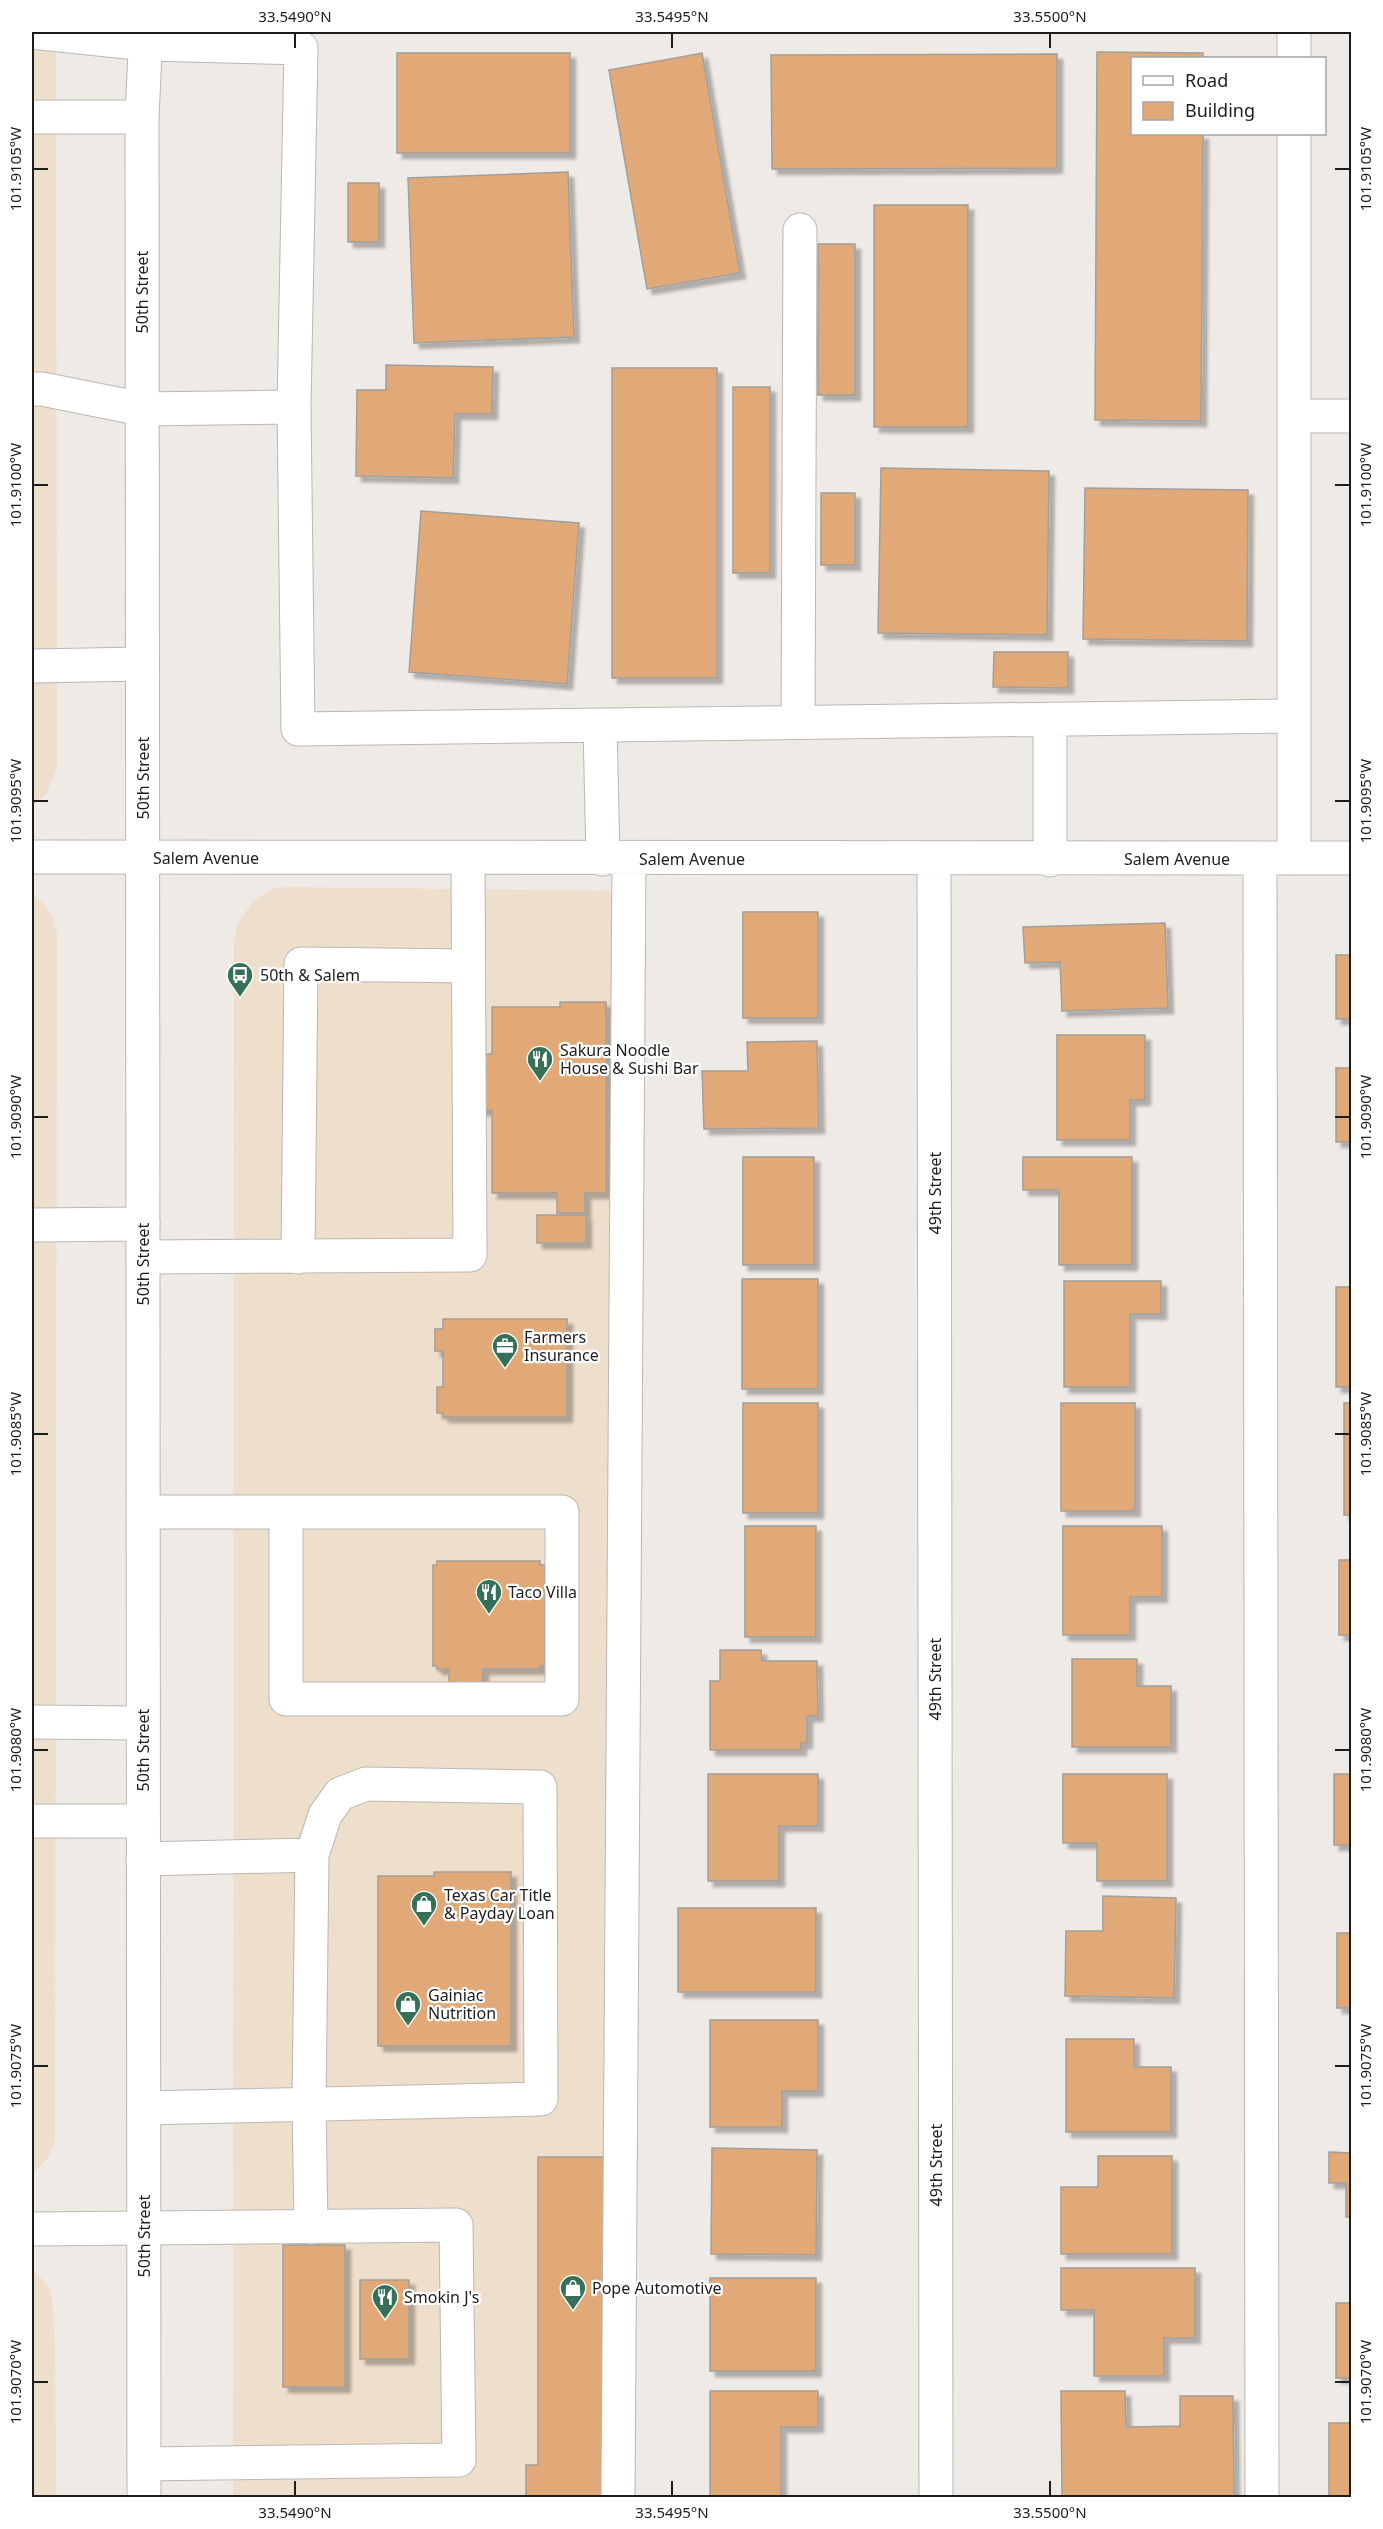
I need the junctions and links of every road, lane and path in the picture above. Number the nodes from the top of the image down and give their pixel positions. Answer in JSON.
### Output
{"nodes":[{"id":1,"x":32,"y":32,"type":"edge"},
{"id":2,"x":1294,"y":32,"type":"edge"},
{"id":3,"x":146,"y":38,"type":"edge"},
{"id":4,"x":1294,"y":57,"type":"edge"},
{"id":5,"x":32,"y":117,"type":"edge"},
{"id":6,"x":142,"y":117,"type":"junction"},
{"id":7,"x":1294,"y":135,"type":"edge"},
{"id":8,"x":800,"y":230,"type":"dead end"},
{"id":9,"x":32,"y":389,"type":"edge"},
{"id":10,"x":294,"y":407,"type":"junction"},
{"id":11,"x":142,"y":409,"type":"junction"},
{"id":12,"x":1294,"y":416,"type":"junction"},
{"id":13,"x":1352,"y":416,"type":"edge"},
{"id":14,"x":142,"y":664,"type":"junction"},
{"id":15,"x":32,"y":666,"type":"edge"},
{"id":16,"x":1294,"y":716,"type":"junction"},
{"id":17,"x":1050,"y":719,"type":"junction"},
{"id":18,"x":798,"y":722,"type":"junction"},
{"id":19,"x":600,"y":725,"type":"junction"},
{"id":20,"x":32,"y":857,"type":"edge"},
{"id":21,"x":143,"y":858,"type":"junction"},
{"id":22,"x":468,"y":858,"type":"junction"},
{"id":23,"x":1260,"y":858,"type":"junction"},
{"id":24,"x":1294,"y":858,"type":"junction"},
{"id":25,"x":1352,"y":858,"type":"edge"},
{"id":26,"x":616,"y":859,"type":"junction"},
{"id":27,"x":934,"y":860,"type":"junction"},
{"id":28,"x":1050,"y":860,"type":"junction"},
{"id":29,"x":468,"y":966,"type":"junction"},
{"id":30,"x":143,"y":1224,"type":"junction"},
{"id":31,"x":32,"y":1225,"type":"edge"},
{"id":32,"x":143,"y":1257,"type":"junction"},
{"id":33,"x":298,"y":1257,"type":"junction"},
{"id":34,"x":143,"y":1512,"type":"junction"},
{"id":35,"x":286,"y":1512,"type":"junction"},
{"id":36,"x":32,"y":1722,"type":"edge"},
{"id":37,"x":143,"y":1723,"type":"junction"},
{"id":38,"x":32,"y":1821,"type":"edge"},
{"id":39,"x":143,"y":1821,"type":"junction"},
{"id":40,"x":312,"y":1855,"type":"junction"},
{"id":41,"x":143,"y":1859,"type":"junction"},
{"id":42,"x":309,"y":2104,"type":"junction"},
{"id":43,"x":144,"y":2108,"type":"junction"},
{"id":44,"x":310,"y":2227,"type":"junction"},
{"id":45,"x":32,"y":2229,"type":"edge"},
{"id":46,"x":144,"y":2229,"type":"junction"},
{"id":47,"x":144,"y":2464,"type":"junction"},
{"id":48,"x":144,"y":2498,"type":"edge"},
{"id":49,"x":618,"y":2498,"type":"edge"},
{"id":50,"x":936,"y":2498,"type":"edge"},
{"id":51,"x":1262,"y":2498,"type":"edge"}],
"edges":[{"from":1,"to":3,"type":"street"},
{"from":2,"to":4,"type":"street"},
{"from":3,"to":6,"type":"street","name":"50th Street"},
{"from":3,"to":10,"type":"street"},
{"from":5,"to":6,"type":"street"},
{"from":6,"to":11,"type":"street","name":"50th Street"},
{"from":7,"to":12,"type":"street"},
{"from":8,"to":18,"type":"street"},
{"from":9,"to":11,"type":"street"},
{"from":10,"to":11,"type":"street"},
{"from":10,"to":19,"type":"street"},
{"from":11,"to":14,"type":"street","name":"50th Street"},
{"from":12,"to":13,"type":"street"},
{"from":12,"to":16,"type":"street"},
{"from":14,"to":15,"type":"street"},
{"from":14,"to":21,"type":"street","name":"50th Street"},
{"from":16,"to":17,"type":"street"},
{"from":16,"to":24,"type":"street"},
{"from":17,"to":18,"type":"street"},
{"from":17,"to":28,"type":"street"},
{"from":18,"to":19,"type":"street"},
{"from":19,"to":26,"type":"street"},
{"from":20,"to":21,"type":"street","name":"Salem Avenue"},
{"from":21,"to":22,"type":"street","name":"Salem Avenue"},
{"from":21,"to":30,"type":"street","name":"50th Street"},
{"from":22,"to":26,"type":"street","name":"Salem Avenue"},
{"from":22,"to":29,"type":"street"},
{"from":23,"to":24,"type":"street","name":"Salem Avenue"},
{"from":23,"to":28,"type":"street","name":"Salem Avenue"},
{"from":23,"to":51,"type":"street"},
{"from":24,"to":25,"type":"street","name":"Salem Avenue"},
{"from":26,"to":27,"type":"street","name":"Salem Avenue"},
{"from":26,"to":49,"type":"street"},
{"from":27,"to":28,"type":"street","name":"Salem Avenue"},
{"from":27,"to":50,"type":"street","name":"49th Street"},
{"from":29,"to":33,"type":"street"},
{"from":29,"to":33,"type":"street"},
{"from":30,"to":31,"type":"street"},
{"from":30,"to":32,"type":"street","name":"50th Street"},
{"from":32,"to":33,"type":"street"},
{"from":32,"to":34,"type":"street","name":"50th Street"},
{"from":34,"to":35,"type":"street"},
{"from":34,"to":37,"type":"street","name":"50th Street"},
{"from":35,"to":35,"type":"street"},
{"from":36,"to":37,"type":"street"},
{"from":37,"to":39,"type":"street","name":"50th Street"},
{"from":38,"to":39,"type":"street"},
{"from":39,"to":41,"type":"street","name":"50th Street"},
{"from":40,"to":41,"type":"street"},
{"from":40,"to":42,"type":"street"},
{"from":40,"to":42,"type":"street"},
{"from":41,"to":43,"type":"street","name":"50th Street"},
{"from":42,"to":43,"type":"street"},
{"from":42,"to":44,"type":"street"},
{"from":43,"to":46,"type":"street","name":"50th Street"},
{"from":44,"to":46,"type":"street"},
{"from":44,"to":47,"type":"street"},
{"from":45,"to":46,"type":"street"},
{"from":46,"to":47,"type":"street","name":"50th Street"},
{"from":47,"to":48,"type":"street","name":"50th Street"}]}
